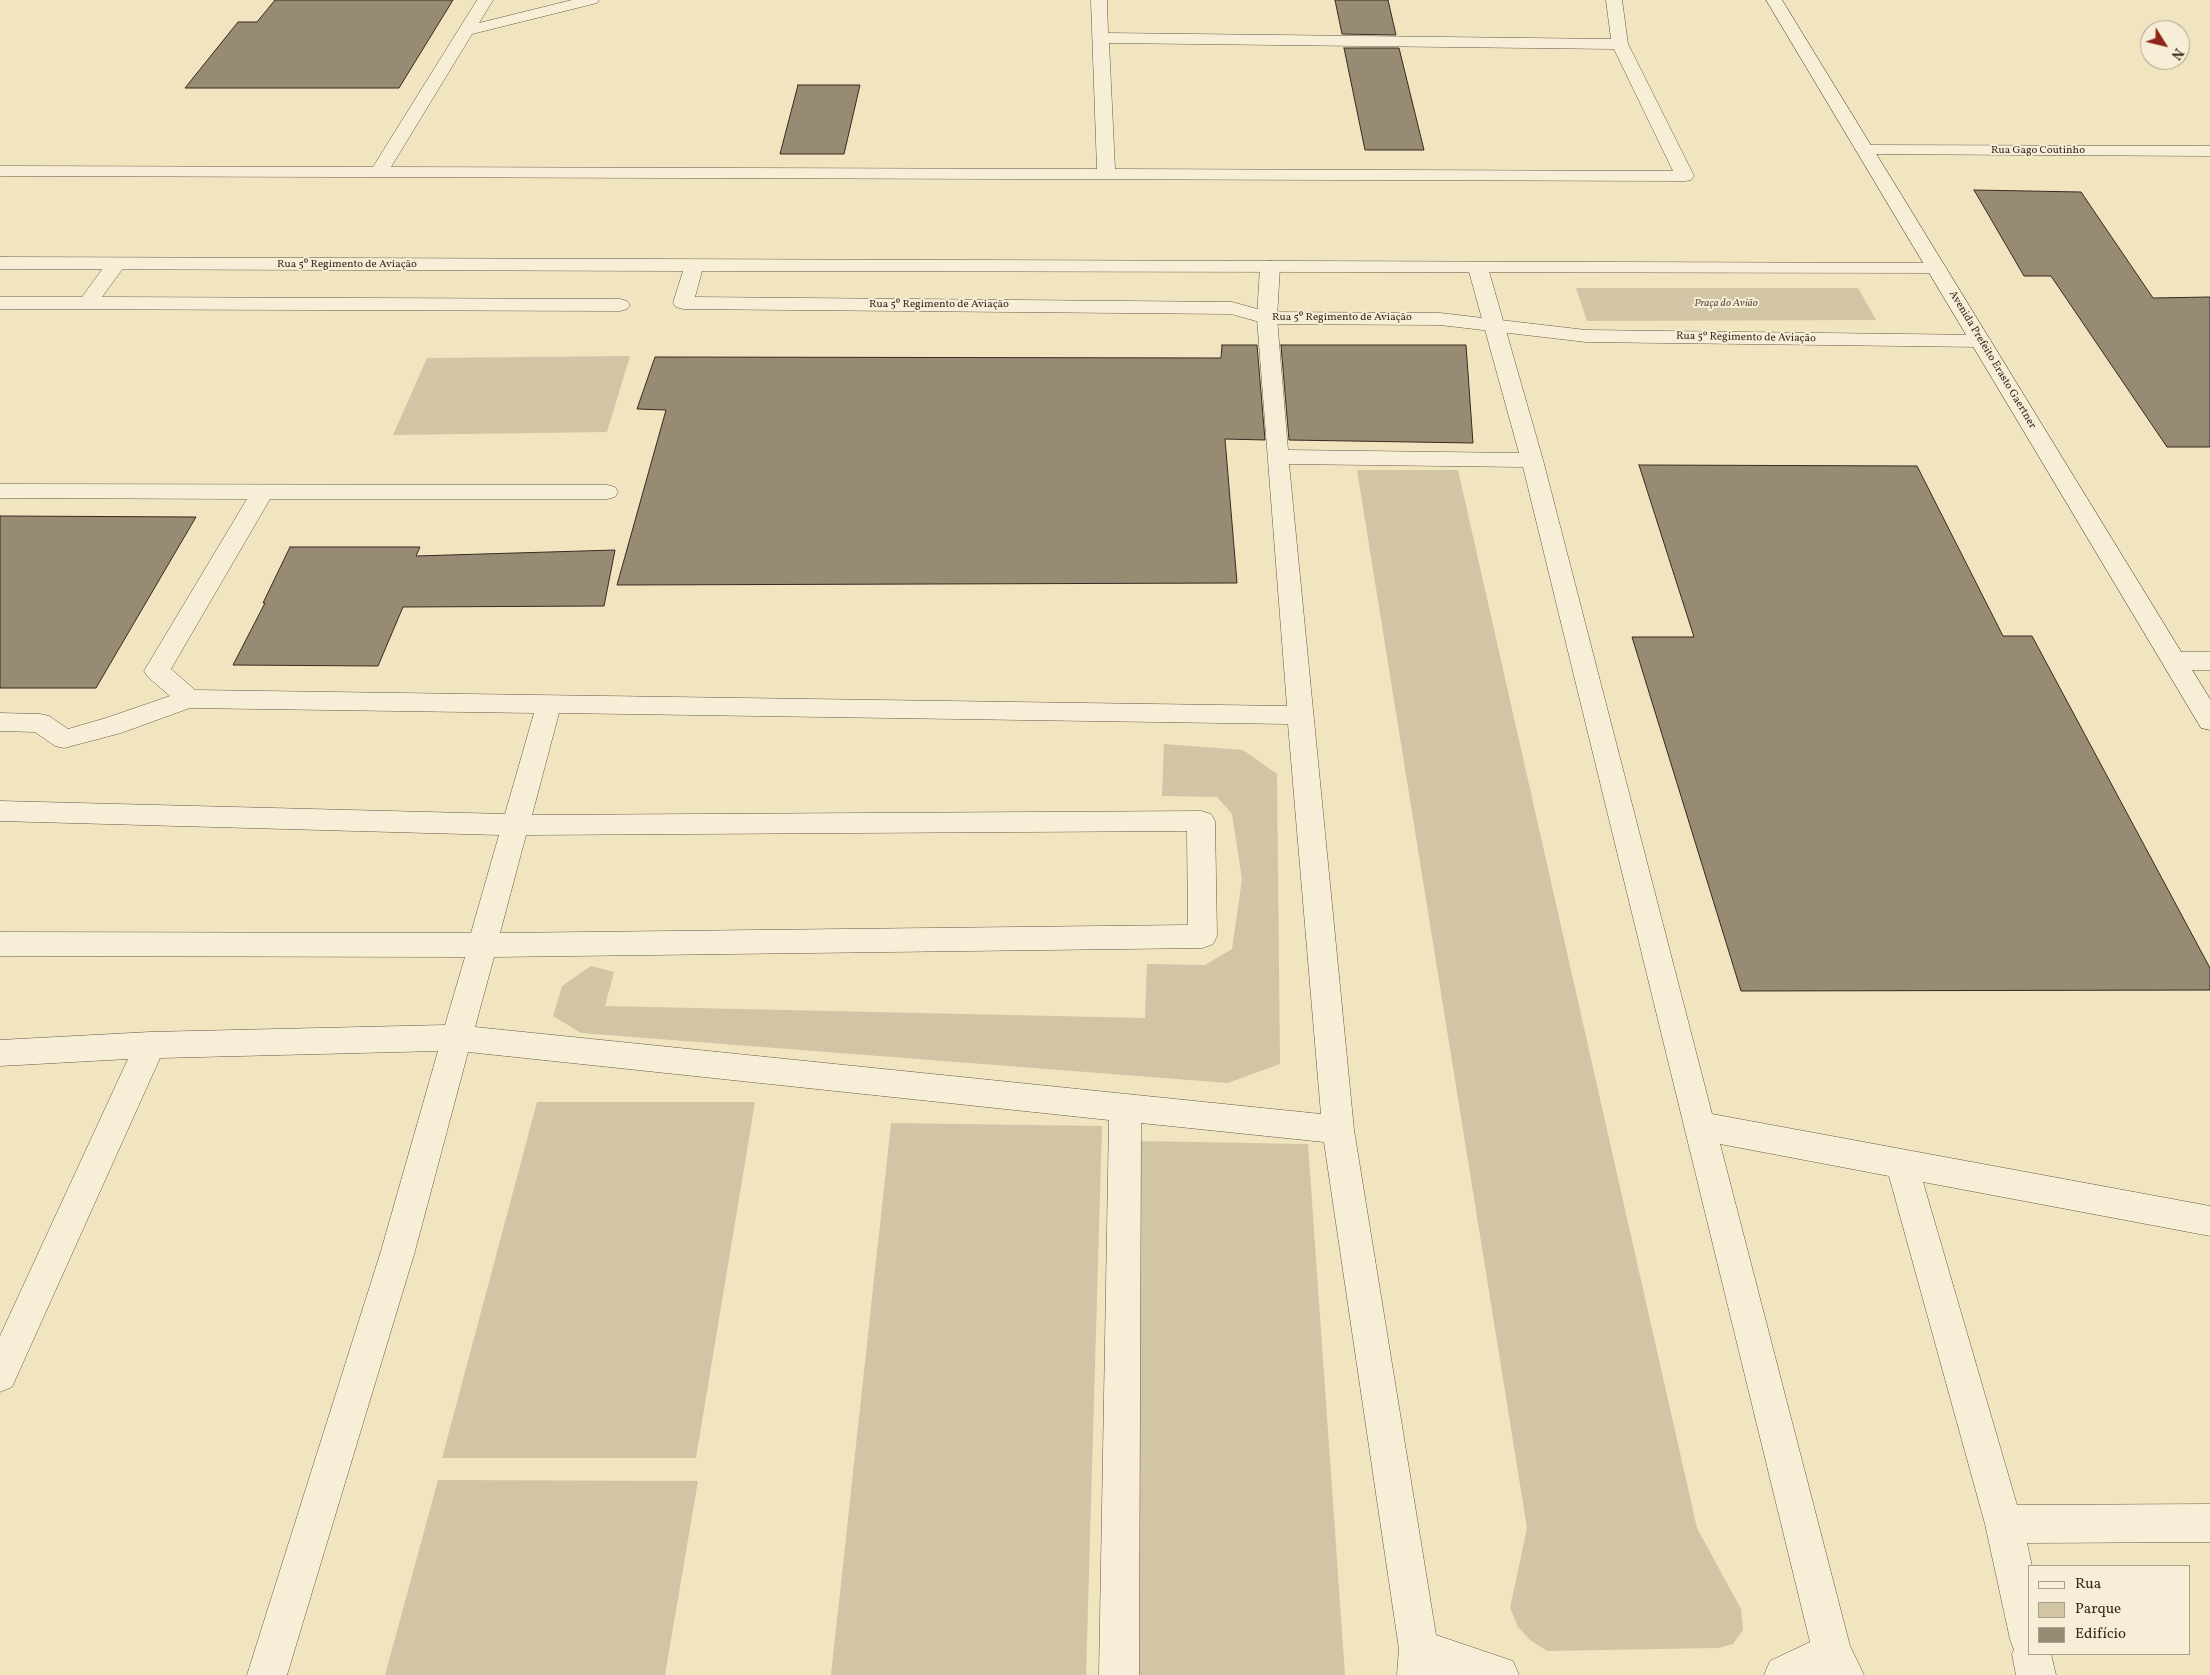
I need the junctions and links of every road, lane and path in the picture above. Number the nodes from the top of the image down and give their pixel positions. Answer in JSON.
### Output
{"nodes":[{"id":1,"x":485,"y":0,"type":"edge"},
{"id":2,"x":591,"y":0,"type":"edge"},
{"id":3,"x":1099,"y":0,"type":"edge"},
{"id":4,"x":1614,"y":0,"type":"edge"},
{"id":5,"x":1774,"y":0,"type":"edge"},
{"id":6,"x":466,"y":31,"type":"junction"},
{"id":7,"x":1101,"y":38,"type":"junction"},
{"id":8,"x":1620,"y":44,"type":"junction"},
{"id":9,"x":1865,"y":150,"type":"junction"},
{"id":10,"x":2210,"y":151,"type":"edge"},
{"id":11,"x":0,"y":171,"type":"edge"},
{"id":12,"x":379,"y":172,"type":"junction"},
{"id":13,"x":1106,"y":175,"type":"junction"},
{"id":14,"x":0,"y":263,"type":"edge"},
{"id":15,"x":116,"y":264,"type":"junction"},
{"id":16,"x":694,"y":266,"type":"junction"},
{"id":17,"x":1270,"y":267,"type":"junction"},
{"id":18,"x":1478,"y":268,"type":"junction"},
{"id":19,"x":1937,"y":269,"type":"junction"},
{"id":20,"x":890,"y":285,"type":"junction"},
{"id":21,"x":0,"y":303,"type":"edge"},
{"id":22,"x":88,"y":303,"type":"junction"},
{"id":23,"x":620,"y":305,"type":"dead end"},
{"id":24,"x":1267,"y":318,"type":"junction"},
{"id":25,"x":1495,"y":325,"type":"junction"},
{"id":26,"x":1981,"y":341,"type":"junction"},
{"id":27,"x":1277,"y":458,"type":"junction"},
{"id":28,"x":1532,"y":460,"type":"junction"},
{"id":29,"x":0,"y":491,"type":"edge"},
{"id":30,"x":262,"y":492,"type":"junction"},
{"id":31,"x":607,"y":492,"type":"dead end"},
{"id":32,"x":2174,"y":660,"type":"junction"},
{"id":33,"x":2210,"y":661,"type":"edge"},
{"id":34,"x":189,"y":698,"type":"junction"},
{"id":35,"x":549,"y":704,"type":"junction"},
{"id":36,"x":1302,"y":715,"type":"junction"},
{"id":37,"x":2210,"y":721,"type":"edge"},
{"id":38,"x":0,"y":722,"type":"edge"},
{"id":39,"x":0,"y":810,"type":"edge"},
{"id":40,"x":516,"y":825,"type":"junction"},
{"id":41,"x":0,"y":944,"type":"edge"},
{"id":42,"x":483,"y":945,"type":"junction"},
{"id":43,"x":457,"y":1038,"type":"junction"},
{"id":44,"x":150,"y":1045,"type":"junction"},
{"id":45,"x":0,"y":1053,"type":"edge"},
{"id":46,"x":1125,"y":1107,"type":"junction"},
{"id":47,"x":1700,"y":1126,"type":"junction"},
{"id":48,"x":1338,"y":1130,"type":"junction"},
{"id":49,"x":1902,"y":1164,"type":"junction"},
{"id":50,"x":2210,"y":1221,"type":"edge"},
{"id":51,"x":0,"y":1374,"type":"edge"},
{"id":52,"x":2210,"y":1523,"type":"edge"},
{"id":53,"x":2004,"y":1524,"type":"junction"},
{"id":54,"x":2028,"y":1634,"type":"edge"},
{"id":55,"x":2032,"y":1655,"type":"edge"},
{"id":56,"x":1418,"y":1662,"type":"edge"},
{"id":57,"x":1838,"y":1664,"type":"edge"},
{"id":58,"x":267,"y":1675,"type":"edge"},
{"id":59,"x":1119,"y":1675,"type":"edge"},
{"id":60,"x":1499,"y":1675,"type":"edge"},
{"id":61,"x":1784,"y":1675,"type":"edge"},
{"id":62,"x":2036,"y":1675,"type":"edge"}],
"edges":[{"from":1,"to":6,"type":"street"},
{"from":2,"to":6,"type":"street"},
{"from":3,"to":7,"type":"street"},
{"from":4,"to":8,"type":"street"},
{"from":5,"to":9,"type":"street","name":"Avenida Prefeito Erasto Gaertner"},
{"from":6,"to":12,"type":"street"},
{"from":7,"to":8,"type":"street"},
{"from":7,"to":13,"type":"street"},
{"from":8,"to":13,"type":"street"},
{"from":9,"to":10,"type":"street","name":"Rua Gago Coutinho"},
{"from":9,"to":19,"type":"street","name":"Avenida Prefeito Erasto Gaertner"},
{"from":11,"to":12,"type":"street"},
{"from":12,"to":13,"type":"street"},
{"from":14,"to":15,"type":"street","name":"Rua 5º Regimento de Aviação"},
{"from":15,"to":16,"type":"street","name":"Rua 5º Regimento de Aviação"},
{"from":15,"to":22,"type":"street"},
{"from":16,"to":20,"type":"street","name":"Rua 5º Regimento de Aviação"},
{"from":16,"to":20,"type":"street","name":"Rua 5º Regimento de Aviação"},
{"from":17,"to":18,"type":"street","name":"Rua 5º Regimento de Aviação"},
{"from":17,"to":20,"type":"street","name":"Rua 5º Regimento de Aviação"},
{"from":17,"to":24,"type":"street"},
{"from":18,"to":19,"type":"street","name":"Rua 5º Regimento de Aviação"},
{"from":18,"to":25,"type":"street"},
{"from":19,"to":26,"type":"street","name":"Avenida Prefeito Erasto Gaertner"},
{"from":20,"to":24,"type":"street","name":"Rua 5º Regimento de Aviação"},
{"from":21,"to":22,"type":"street"},
{"from":22,"to":23,"type":"street"},
{"from":24,"to":25,"type":"street","name":"Rua 5º Regimento de Aviação"},
{"from":24,"to":27,"type":"street"},
{"from":25,"to":26,"type":"street","name":"Rua 5º Regimento de Aviação"},
{"from":25,"to":28,"type":"street"},
{"from":26,"to":32,"type":"street","name":"Avenida Prefeito Erasto Gaertner"},
{"from":27,"to":28,"type":"street"},
{"from":27,"to":36,"type":"street"},
{"from":28,"to":47,"type":"street"},
{"from":29,"to":30,"type":"street"},
{"from":30,"to":31,"type":"street"},
{"from":30,"to":34,"type":"street"},
{"from":32,"to":33,"type":"street"},
{"from":32,"to":37,"type":"street","name":"Avenida Prefeito Erasto Gaertner"},
{"from":34,"to":35,"type":"street"},
{"from":34,"to":38,"type":"street"},
{"from":35,"to":36,"type":"street"},
{"from":35,"to":40,"type":"street"},
{"from":36,"to":48,"type":"street"},
{"from":39,"to":40,"type":"street"},
{"from":40,"to":42,"type":"street"},
{"from":40,"to":42,"type":"street"},
{"from":41,"to":42,"type":"street"},
{"from":42,"to":43,"type":"street"},
{"from":43,"to":44,"type":"street"},
{"from":43,"to":46,"type":"street"},
{"from":43,"to":58,"type":"street"},
{"from":44,"to":45,"type":"street"},
{"from":44,"to":51,"type":"street"},
{"from":46,"to":48,"type":"street"},
{"from":46,"to":59,"type":"street"},
{"from":47,"to":49,"type":"street"},
{"from":47,"to":57,"type":"street"},
{"from":48,"to":56,"type":"street"},
{"from":49,"to":50,"type":"street"},
{"from":49,"to":53,"type":"street"},
{"from":52,"to":53,"type":"street"},
{"from":53,"to":54,"type":"street"},
{"from":55,"to":62,"type":"street"},
{"from":56,"to":60,"type":"street"},
{"from":57,"to":61,"type":"street"}]}
